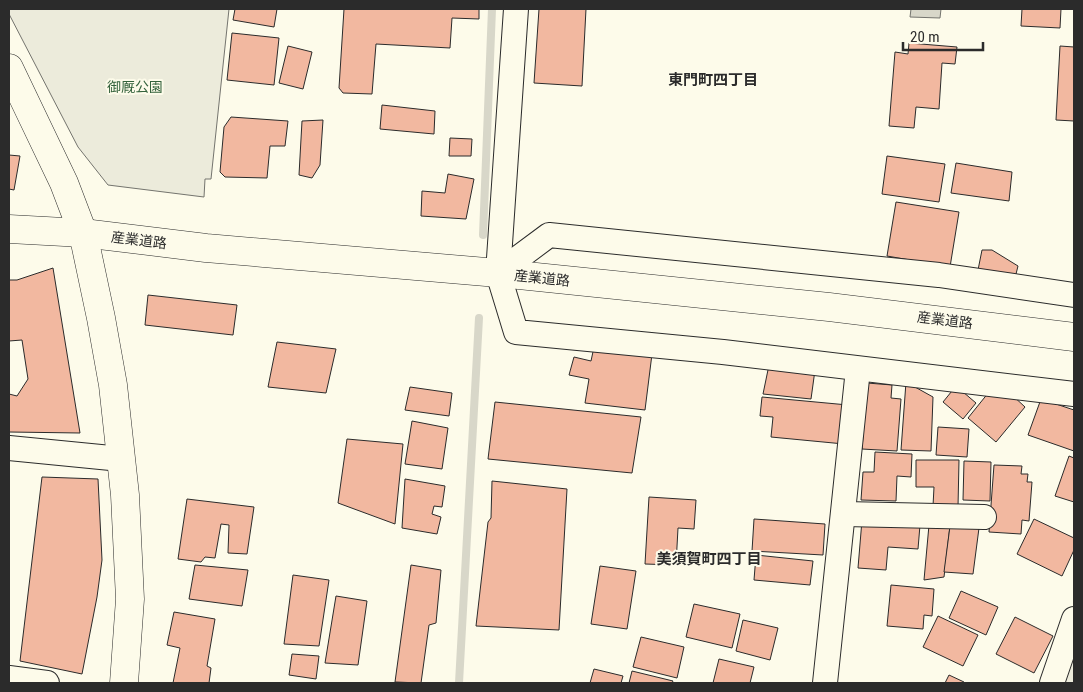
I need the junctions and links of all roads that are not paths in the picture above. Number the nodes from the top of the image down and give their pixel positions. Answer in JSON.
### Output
{"nodes":[{"id":1,"x":516,"y":9,"type":"edge"},
{"id":2,"x":9,"y":68,"type":"edge"},
{"id":3,"x":9,"y":229,"type":"edge"},
{"id":4,"x":83,"y":233,"type":"junction"},
{"id":5,"x":498,"y":273,"type":"junction"},
{"id":6,"x":1074,"y":295,"type":"edge"},
{"id":7,"x":1074,"y":336,"type":"edge"},
{"id":8,"x":858,"y":369,"type":"junction"},
{"id":9,"x":1074,"y":394,"type":"edge"},
{"id":10,"x":9,"y":448,"type":"edge"},
{"id":11,"x":122,"y":459,"type":"junction"},
{"id":12,"x":844,"y":514,"type":"junction"},
{"id":13,"x":984,"y":517,"type":"dead end"},
{"id":14,"x":1074,"y":619,"type":"edge"},
{"id":15,"x":18,"y":681,"type":"edge"},
{"id":16,"x":47,"y":683,"type":"edge"},
{"id":17,"x":124,"y":683,"type":"edge"},
{"id":18,"x":825,"y":683,"type":"edge"},
{"id":19,"x":1052,"y":683,"type":"edge"}],
"edges":[{"from":1,"to":5,"type":"street"},
{"from":2,"to":4,"type":"street"},
{"from":3,"to":4,"type":"street","name":"産業道路"},
{"from":4,"to":5,"type":"street","name":"産業道路"},
{"from":4,"to":11,"type":"street"},
{"from":5,"to":6,"type":"street"},
{"from":5,"to":7,"type":"street","name":"産業道路"},
{"from":5,"to":8,"type":"street"},
{"from":8,"to":9,"type":"street"},
{"from":8,"to":12,"type":"street"},
{"from":10,"to":11,"type":"street"},
{"from":11,"to":17,"type":"street"},
{"from":12,"to":13,"type":"street"},
{"from":12,"to":18,"type":"street"},
{"from":14,"to":19,"type":"street"},
{"from":15,"to":16,"type":"street"}]}
